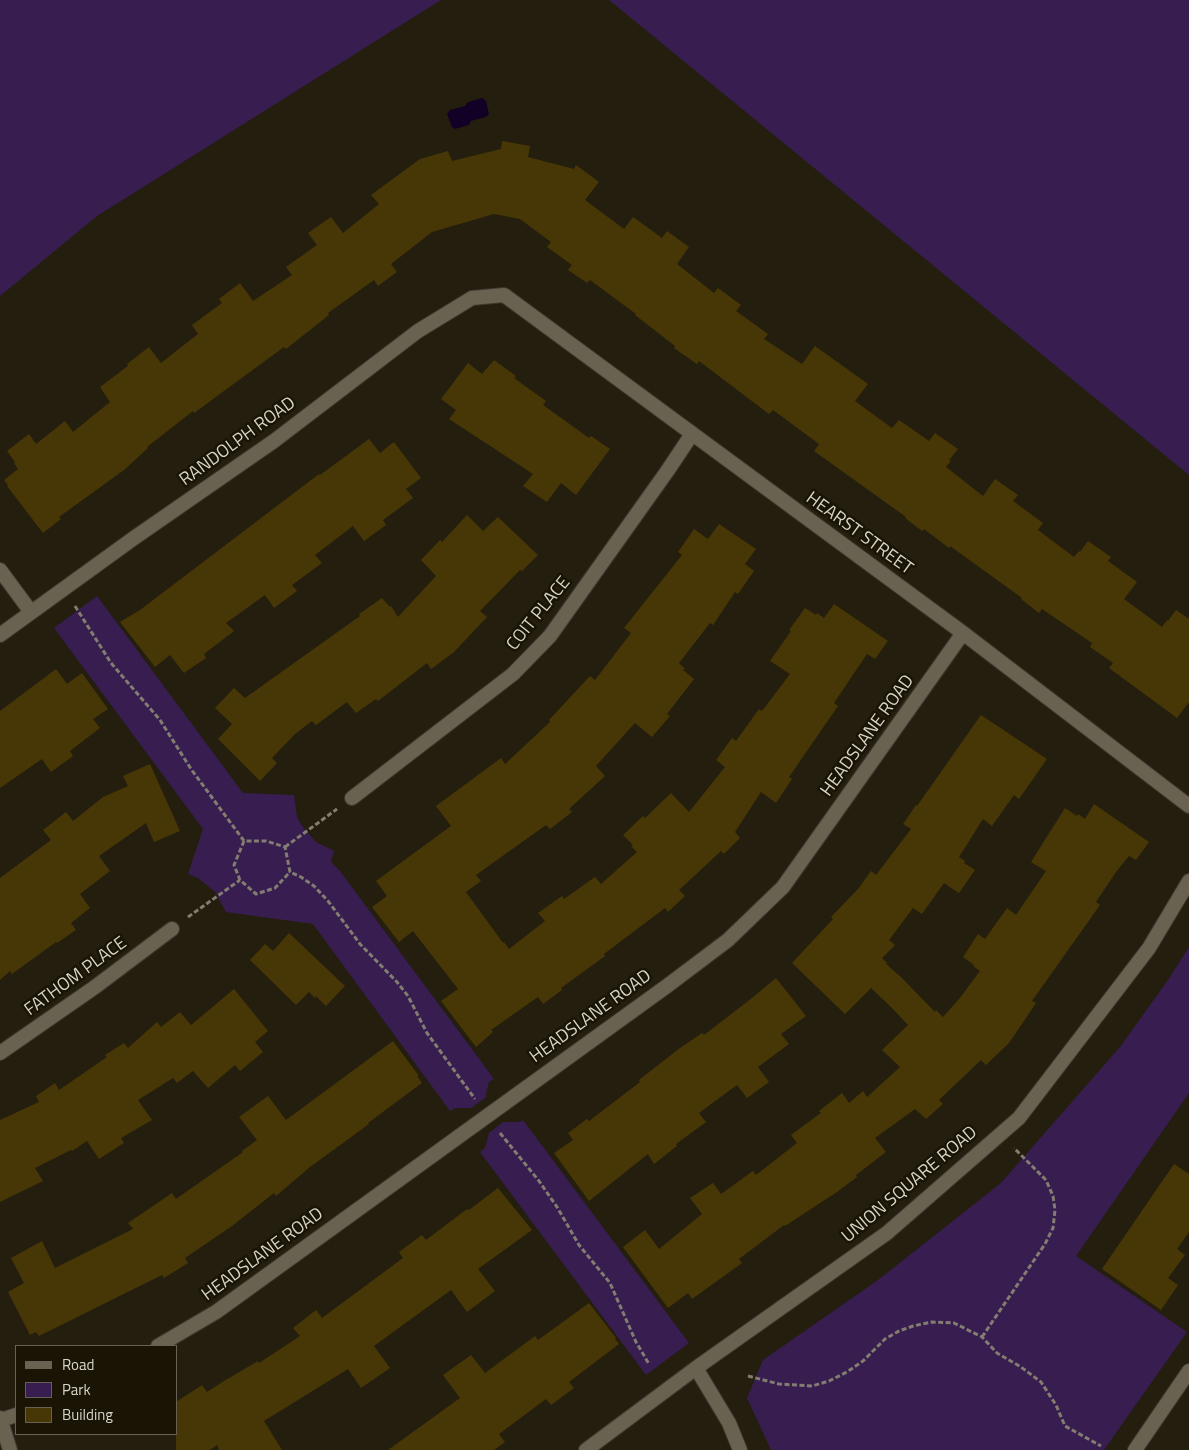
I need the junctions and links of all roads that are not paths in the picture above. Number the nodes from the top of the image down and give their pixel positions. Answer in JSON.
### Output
{"nodes":[{"id":1,"x":504,"y":295,"type":"joint"},
{"id":2,"x":692,"y":434,"type":"junction"},
{"id":3,"x":0,"y":570,"type":"edge"},
{"id":4,"x":32,"y":612,"type":"junction"},
{"id":5,"x":963,"y":633,"type":"junction"},
{"id":6,"x":0,"y":635,"type":"edge"},
{"id":7,"x":352,"y":798,"type":"road end"},
{"id":8,"x":1189,"y":806,"type":"edge"},
{"id":9,"x":1189,"y":881,"type":"edge"},
{"id":10,"x":172,"y":929,"type":"road end"},
{"id":11,"x":0,"y":1053,"type":"edge"},
{"id":12,"x":160,"y":1345,"type":"edge"},
{"id":13,"x":696,"y":1368,"type":"junction"},
{"id":14,"x":1189,"y":1371,"type":"edge"},
{"id":15,"x":15,"y":1415,"type":"edge"},
{"id":16,"x":0,"y":1419,"type":"edge"},
{"id":17,"x":10,"y":1450,"type":"edge"},
{"id":18,"x":586,"y":1450,"type":"edge"},
{"id":19,"x":740,"y":1450,"type":"edge"},
{"id":20,"x":1135,"y":1450,"type":"edge"}],
"edges":[{"from":1,"to":2,"type":"street","name":"HEARST STREET"},
{"from":1,"to":4,"type":"street","name":"RANDOLPH ROAD"},
{"from":2,"to":5,"type":"street","name":"HEARST STREET"},
{"from":2,"to":7,"type":"street","name":"COIT PLACE"},
{"from":3,"to":4,"type":"street"},
{"from":4,"to":6,"type":"street","name":"RANDOLPH ROAD"},
{"from":5,"to":8,"type":"street","name":"HEARST STREET"},
{"from":5,"to":12,"type":"street","name":"HEADSLANE ROAD"},
{"from":9,"to":13,"type":"street","name":"UNION SQUARE ROAD"},
{"from":10,"to":11,"type":"street","name":"FATHOM PLACE"},
{"from":13,"to":18,"type":"street","name":"UNION SQUARE ROAD"},
{"from":13,"to":19,"type":"street"},
{"from":14,"to":20,"type":"street"},
{"from":15,"to":16,"type":"street"},
{"from":16,"to":17,"type":"street"}]}
